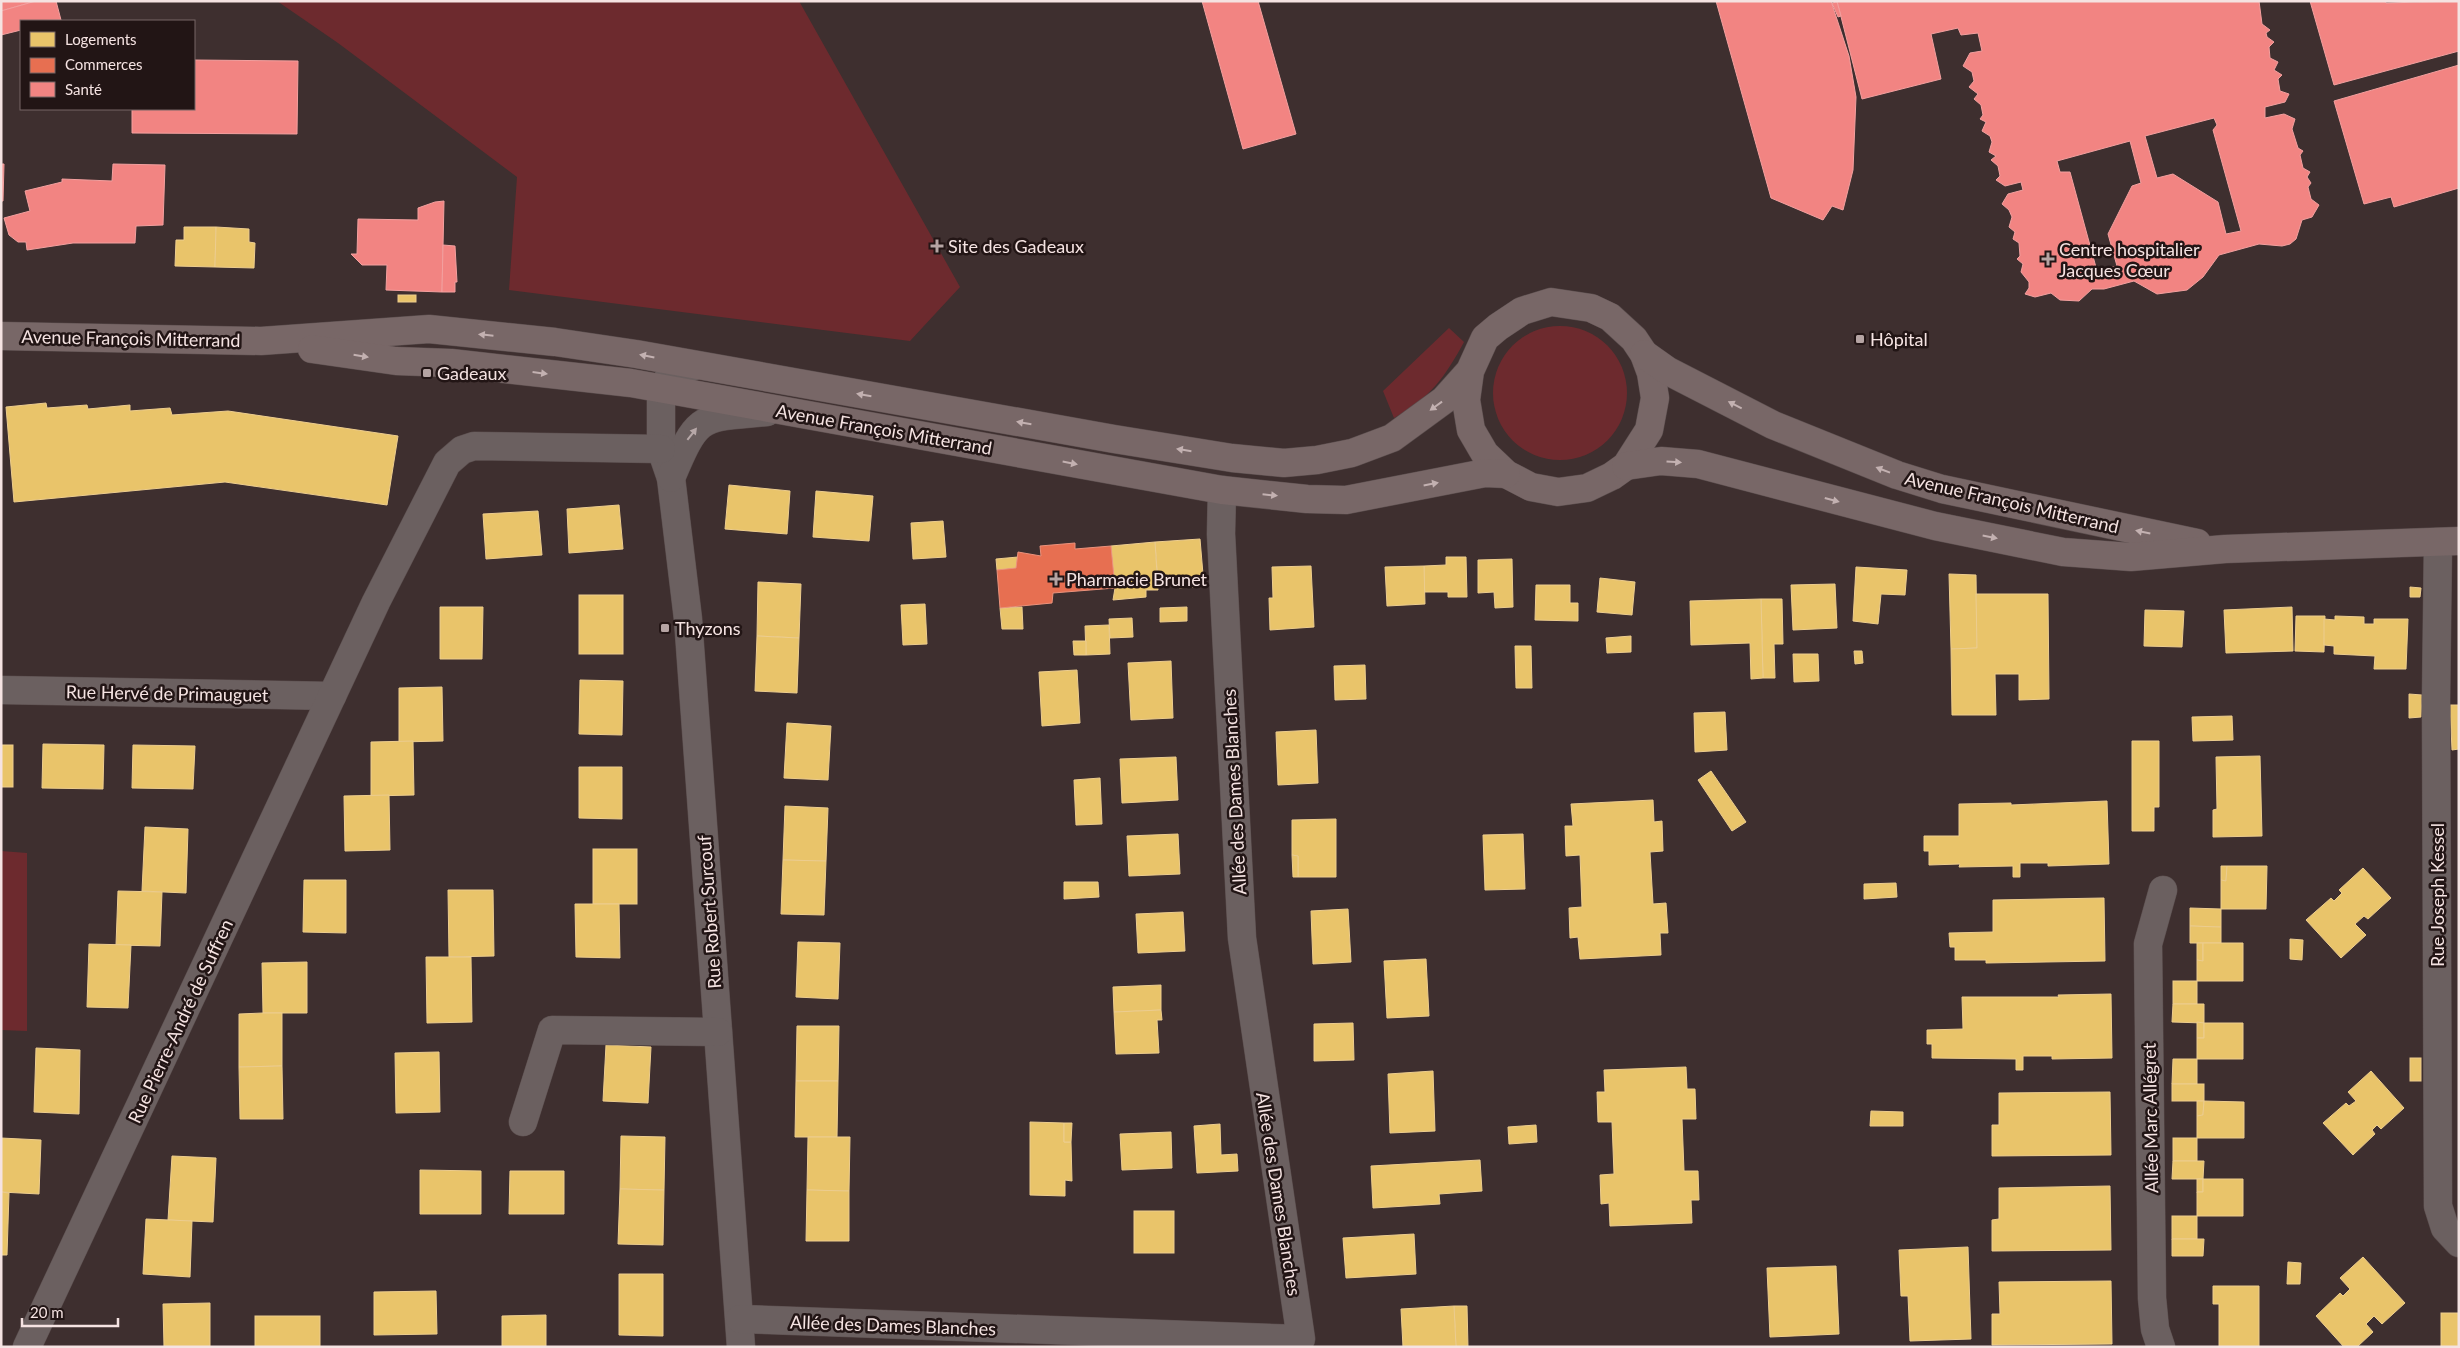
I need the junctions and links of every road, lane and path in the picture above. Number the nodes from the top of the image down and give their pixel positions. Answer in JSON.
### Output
{"nodes":[{"id":1,"x":1,"y":336,"type":"edge"},
{"id":2,"x":261,"y":341,"type":"junction"},
{"id":3,"x":1644,"y":354,"type":"junction"},
{"id":4,"x":694,"y":366,"type":"junction"},
{"id":5,"x":1470,"y":371,"type":"junction"},
{"id":6,"x":662,"y":389,"type":"junction"},
{"id":7,"x":781,"y":410,"type":"junction"},
{"id":8,"x":661,"y":449,"type":"junction"},
{"id":9,"x":1626,"y":466,"type":"junction"},
{"id":10,"x":1506,"y":474,"type":"junction"},
{"id":11,"x":671,"y":478,"type":"junction"},
{"id":12,"x":1222,"y":490,"type":"junction"},
{"id":13,"x":2448,"y":541,"type":"edge"},
{"id":14,"x":2225,"y":549,"type":"junction"},
{"id":15,"x":1,"y":690,"type":"edge"},
{"id":16,"x":332,"y":696,"type":"junction"},
{"id":17,"x":2163,"y":890,"type":"dead end"},
{"id":18,"x":718,"y":1032,"type":"junction"},
{"id":19,"x":523,"y":1122,"type":"dead end"},
{"id":20,"x":2459,"y":1243,"type":"edge"},
{"id":21,"x":740,"y":1319,"type":"junction"},
{"id":22,"x":32,"y":1345,"type":"edge"},
{"id":23,"x":741,"y":1347,"type":"edge"},
{"id":24,"x":2161,"y":1347,"type":"edge"}],
"edges":[{"from":1,"to":2,"type":"main road","name":"Avenue François Mitterrand"},
{"from":4,"to":2,"type":"main road","name":"Avenue François Mitterrand","one_way":true},
{"from":2,"to":6,"type":"main road","name":"Avenue François Mitterrand","one_way":true},
{"from":3,"to":5,"type":"main road"},
{"from":3,"to":9,"type":"main road"},
{"from":14,"to":3,"type":"main road","name":"Avenue François Mitterrand","one_way":true},
{"from":5,"to":4,"type":"main road","name":"Avenue François Mitterrand","one_way":true},
{"from":4,"to":6,"type":"street"},
{"from":5,"to":10,"type":"main road"},
{"from":6,"to":7,"type":"main road","name":"Avenue François Mitterrand"},
{"from":6,"to":8,"type":"street","name":"Rue Robert Surcouf"},
{"from":11,"to":7,"type":"street","one_way":true},
{"from":7,"to":12,"type":"main road","name":"Avenue François Mitterrand","one_way":true},
{"from":8,"to":11,"type":"street","name":"Rue Robert Surcouf"},
{"from":8,"to":16,"type":"street","name":"Rue Pierre-André de Suffren"},
{"from":9,"to":10,"type":"main road"},
{"from":9,"to":14,"type":"main road","name":"Avenue François Mitterrand","one_way":true},
{"from":12,"to":10,"type":"main road","name":"Avenue François Mitterrand","one_way":true},
{"from":11,"to":18,"type":"street","name":"Rue Robert Surcouf"},
{"from":12,"to":21,"type":"street","name":"Allée des Dames Blanches"},
{"from":13,"to":14,"type":"main road","name":"Avenue François Mitterrand"},
{"from":13,"to":20,"type":"street","name":"Rue Joseph Kessel"},
{"from":15,"to":16,"type":"street","name":"Rue Hervé de Primauguet"},
{"from":16,"to":22,"type":"street","name":"Rue Pierre-André de Suffren"},
{"from":17,"to":24,"type":"street","name":"Allée Marc Allégret"},
{"from":18,"to":19,"type":"street"},
{"from":18,"to":21,"type":"street","name":"Rue Robert Surcouf"},
{"from":21,"to":23,"type":"street","name":"Rue Robert Surcouf"}]}
